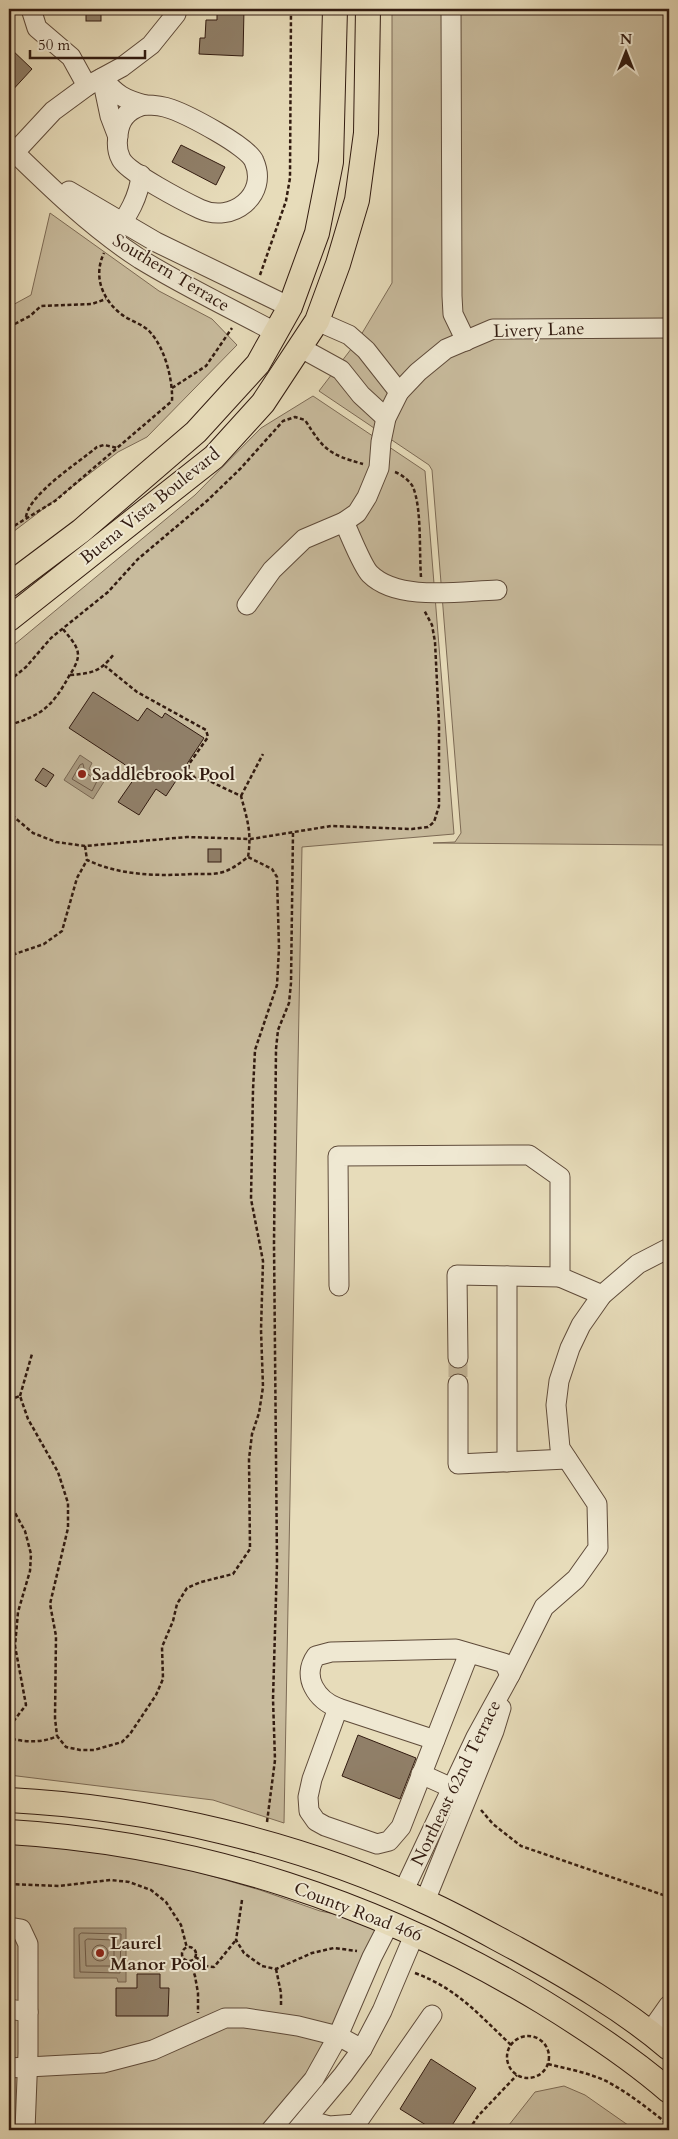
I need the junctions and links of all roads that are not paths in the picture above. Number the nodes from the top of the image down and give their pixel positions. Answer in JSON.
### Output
{"nodes":[{"id":1,"x":31,"y":9,"type":"edge"},
{"id":2,"x":177,"y":9,"type":"edge"},
{"id":3,"x":336,"y":9,"type":"edge"},
{"id":4,"x":368,"y":9,"type":"edge"},
{"id":5,"x":451,"y":9,"type":"edge"},
{"id":6,"x":95,"y":82,"type":"junction"},
{"id":7,"x":145,"y":105,"type":"junction"},
{"id":8,"x":118,"y":137,"type":"junction"},
{"id":9,"x":17,"y":155,"type":"edge"},
{"id":10,"x":141,"y":175,"type":"junction"},
{"id":11,"x":159,"y":186,"type":"junction"},
{"id":12,"x":116,"y":231,"type":"junction"},
{"id":13,"x":290,"y":307,"type":"junction"},
{"id":14,"x":317,"y":321,"type":"junction"},
{"id":15,"x":669,"y":328,"type":"edge"},
{"id":16,"x":275,"y":332,"type":"junction"},
{"id":17,"x":466,"y":340,"type":"junction"},
{"id":18,"x":301,"y":348,"type":"junction"},
{"id":19,"x":399,"y":392,"type":"junction"},
{"id":20,"x":386,"y":418,"type":"junction"},
{"id":21,"x":344,"y":522,"type":"junction"},
{"id":22,"x":9,"y":586,"type":"edge"},
{"id":23,"x":497,"y":590,"type":"dead end"},
{"id":24,"x":247,"y":605,"type":"dead end"},
{"id":25,"x":9,"y":619,"type":"edge"},
{"id":26,"x":669,"y":1248,"type":"edge"},
{"id":27,"x":507,"y":1276,"type":"junction"},
{"id":28,"x":560,"y":1277,"type":"junction"},
{"id":29,"x":339,"y":1286,"type":"dead end"},
{"id":30,"x":602,"y":1295,"type":"junction"},
{"id":31,"x":458,"y":1358,"type":"tunnel mouth"},
{"id":32,"x":458,"y":1384,"type":"tunnel mouth"},
{"id":33,"x":567,"y":1459,"type":"junction"},
{"id":34,"x":507,"y":1462,"type":"junction"},
{"id":35,"x":469,"y":1652,"type":"junction"},
{"id":36,"x":510,"y":1675,"type":"junction"},
{"id":37,"x":338,"y":1708,"type":"junction"},
{"id":38,"x":435,"y":1740,"type":"junction"},
{"id":39,"x":421,"y":1774,"type":"junction"},
{"id":40,"x":460,"y":1792,"type":"junction"},
{"id":41,"x":9,"y":1800,"type":"edge"},
{"id":42,"x":9,"y":1832,"type":"edge"},
{"id":43,"x":313,"y":1892,"type":"junction"},
{"id":44,"x":403,"y":1892,"type":"junction"},
{"id":45,"x":425,"y":1902,"type":"junction"},
{"id":46,"x":390,"y":1922,"type":"junction"},
{"id":47,"x":9,"y":1927,"type":"edge"},
{"id":48,"x":481,"y":1929,"type":"junction"},
{"id":49,"x":415,"y":1933,"type":"junction"},
{"id":50,"x":669,"y":2005,"type":"edge"},
{"id":51,"x":9,"y":2009,"type":"edge"},
{"id":52,"x":28,"y":2012,"type":"junction"},
{"id":53,"x":432,"y":2015,"type":"dead end"},
{"id":54,"x":650,"y":2032,"type":"junction"},
{"id":55,"x":338,"y":2036,"type":"junction"},
{"id":56,"x":669,"y":2048,"type":"edge"},
{"id":57,"x":362,"y":2049,"type":"junction"},
{"id":58,"x":18,"y":2067,"type":"edge"},
{"id":59,"x":669,"y":2091,"type":"edge"},
{"id":60,"x":302,"y":2125,"type":"edge"},
{"id":61,"x":25,"y":2130,"type":"edge"},
{"id":62,"x":271,"y":2130,"type":"edge"}],
"edges":[{"from":1,"to":6,"type":"street"},
{"from":2,"to":6,"type":"street"},
{"from":3,"to":13,"type":"main road","name":"Buena Vista Boulevard"},
{"from":4,"to":14,"type":"main road","name":"Buena Vista Boulevard"},
{"from":5,"to":17,"type":"street"},
{"from":6,"to":7,"type":"street"},
{"from":6,"to":8,"type":"street"},
{"from":6,"to":9,"type":"street"},
{"from":7,"to":8,"type":"street"},
{"from":7,"to":11,"type":"street"},
{"from":8,"to":10,"type":"street"},
{"from":9,"to":12,"type":"street","name":"Southern Terrace"},
{"from":10,"to":11,"type":"street"},
{"from":10,"to":12,"type":"street"},
{"from":11,"to":12,"type":"street"},
{"from":12,"to":13,"type":"street","name":"Southern Terrace"},
{"from":12,"to":16,"type":"street","name":"Southern Terrace"},
{"from":13,"to":14,"type":"main road"},
{"from":13,"to":16,"type":"main road","name":"Buena Vista Boulevard"},
{"from":14,"to":18,"type":"main road","name":"Buena Vista Boulevard"},
{"from":14,"to":19,"type":"street"},
{"from":15,"to":17,"type":"street","name":"Livery Lane"},
{"from":16,"to":18,"type":"main road"},
{"from":16,"to":22,"type":"main road","name":"Buena Vista Boulevard"},
{"from":17,"to":19,"type":"street","name":"Livery Lane"},
{"from":18,"to":20,"type":"street"},
{"from":18,"to":25,"type":"main road","name":"Buena Vista Boulevard"},
{"from":19,"to":20,"type":"street","name":"Livery Lane"},
{"from":20,"to":21,"type":"street","name":"Livery Lane"},
{"from":21,"to":23,"type":"street"},
{"from":21,"to":24,"type":"street","name":"Livery Lane"},
{"from":26,"to":30,"type":"street","name":"Northeast 62nd Terrace"},
{"from":27,"to":28,"type":"street"},
{"from":27,"to":31,"type":"street"},
{"from":27,"to":34,"type":"street"},
{"from":28,"to":29,"type":"street"},
{"from":28,"to":30,"type":"street"},
{"from":30,"to":33,"type":"street","name":"Northeast 62nd Terrace"},
{"from":32,"to":34,"type":"street"},
{"from":33,"to":34,"type":"street"},
{"from":33,"to":36,"type":"street","name":"Northeast 62nd Terrace"},
{"from":35,"to":36,"type":"street"},
{"from":35,"to":37,"type":"street"},
{"from":35,"to":38,"type":"street"},
{"from":36,"to":40,"type":"street","name":"Northeast 62nd Terrace"},
{"from":37,"to":38,"type":"street"},
{"from":37,"to":39,"type":"street"},
{"from":38,"to":39,"type":"street"},
{"from":39,"to":40,"type":"street"},
{"from":40,"to":44,"type":"street","name":"Northeast 62nd Terrace"},
{"from":40,"to":45,"type":"street","name":"Northeast 62nd Terrace"},
{"from":41,"to":44,"type":"main road","name":"County Road 466"},
{"from":42,"to":43,"type":"main road","name":"County Road 466"},
{"from":43,"to":45,"type":"main road"},
{"from":43,"to":46,"type":"main road","name":"County Road 466"},
{"from":44,"to":45,"type":"main road","name":"County Road 466"},
{"from":45,"to":48,"type":"main road","name":"County Road 466"},
{"from":46,"to":48,"type":"main road"},
{"from":46,"to":49,"type":"main road","name":"County Road 466"},
{"from":46,"to":55,"type":"street"},
{"from":47,"to":52,"type":"street"},
{"from":48,"to":54,"type":"main road","name":"County Road 466"},
{"from":49,"to":57,"type":"street"},
{"from":49,"to":59,"type":"main road","name":"County Road 466"},
{"from":50,"to":54,"type":"street"},
{"from":51,"to":52,"type":"street"},
{"from":52,"to":58,"type":"street"},
{"from":53,"to":60,"type":"street"},
{"from":54,"to":56,"type":"main road","name":"County Road 466"},
{"from":55,"to":57,"type":"street"},
{"from":55,"to":58,"type":"street"},
{"from":55,"to":62,"type":"street"},
{"from":57,"to":60,"type":"street"},
{"from":58,"to":61,"type":"street"}]}
